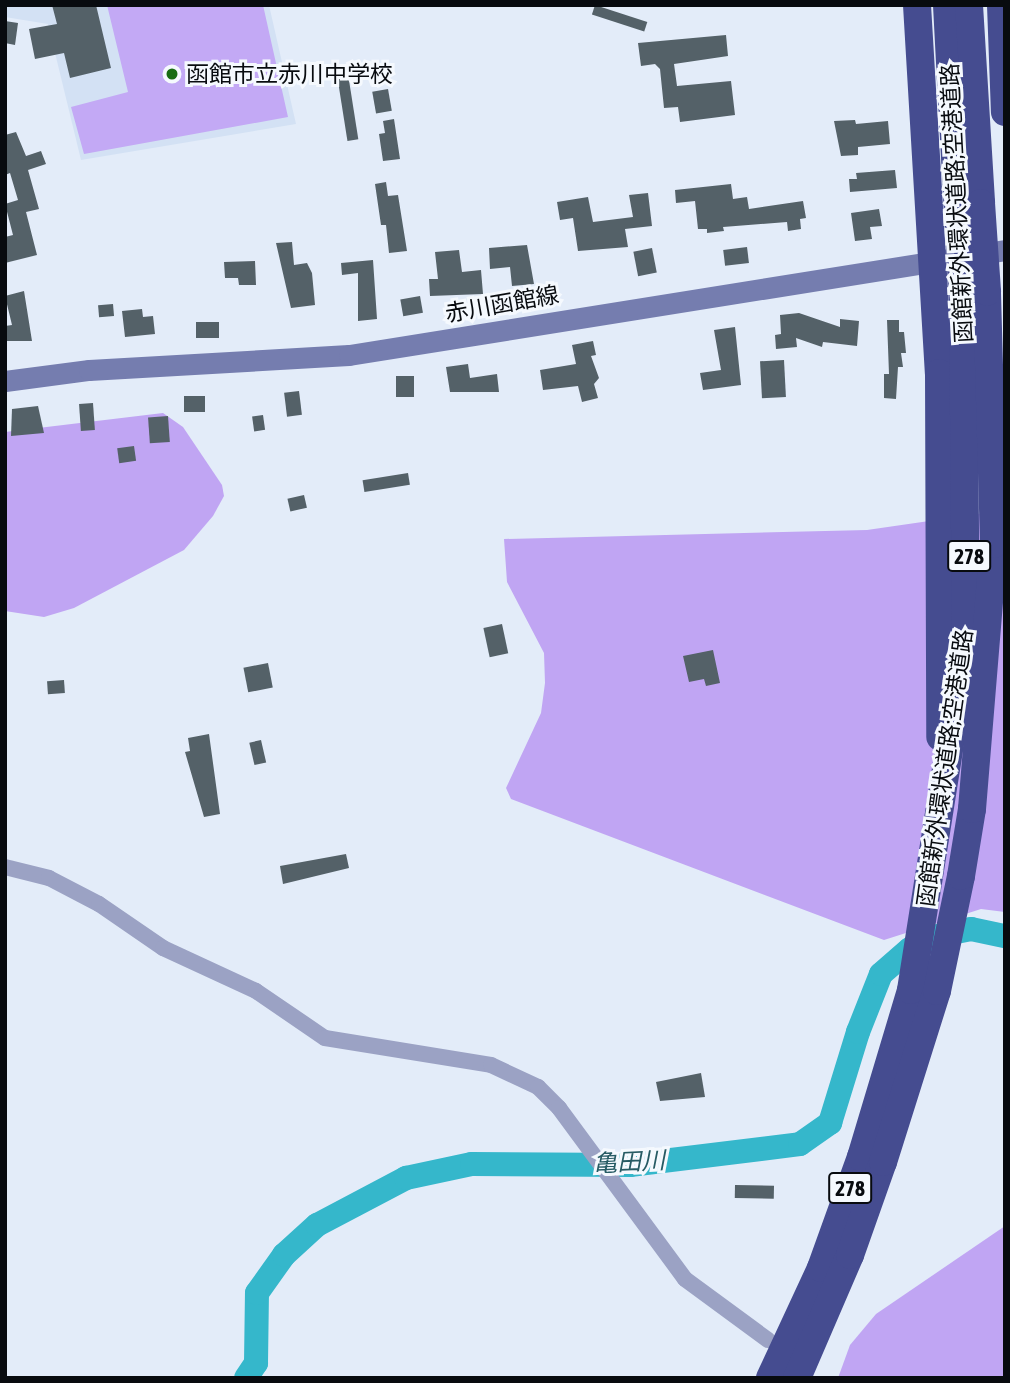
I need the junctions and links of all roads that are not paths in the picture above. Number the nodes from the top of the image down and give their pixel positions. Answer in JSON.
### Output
{"nodes":[{"id":1,"x":917,"y":5,"type":"edge"},
{"id":2,"x":947,"y":5,"type":"edge"},
{"id":3,"x":969,"y":5,"type":"edge"},
{"id":4,"x":1001,"y":5,"type":"edge"},
{"id":5,"x":1005,"y":112,"type":"edge"},
{"id":6,"x":970,"y":208,"type":"junction"},
{"id":7,"x":1005,"y":250,"type":"edge"},
{"id":8,"x":935,"y":262,"type":"junction"},
{"id":9,"x":975,"y":299,"type":"junction"},
{"id":10,"x":5,"y":381,"type":"edge"},
{"id":11,"x":1005,"y":678,"type":"edge"},
{"id":12,"x":943,"y":805,"type":"junction"},
{"id":13,"x":972,"y":809,"type":"junction"},
{"id":14,"x":5,"y":867,"type":"edge"},
{"id":15,"x":924,"y":991,"type":"junction"},
{"id":16,"x":768,"y":1340,"type":"dead end"},
{"id":17,"x":770,"y":1378,"type":"edge"},
{"id":18,"x":797,"y":1378,"type":"edge"}],
"edges":[{"from":1,"to":8,"type":"highway"},
{"from":2,"to":6,"type":"highway","name":"函館新外環状道路;空港道路","number":"278"},
{"from":3,"to":6,"type":"highway","name":"函館新外環状道路;空港道路","number":"278"},
{"from":4,"to":5,"type":"highway"},
{"from":6,"to":9,"type":"highway","name":"函館新外環状道路;空港道路","number":"278","bridge":true},
{"from":7,"to":8,"type":"main road","name":"赤川函館線"},
{"from":8,"to":10,"type":"main road","name":"赤川函館線"},
{"from":8,"to":12,"type":"highway"},
{"from":9,"to":12,"type":"highway","name":"函館新外環状道路;空港道路","number":"278"},
{"from":9,"to":13,"type":"highway","name":"函館新外環状道路;空港道路","number":"278"},
{"from":11,"to":13,"type":"highway"},
{"from":12,"to":15,"type":"highway","name":"函館新外環状道路;空港道路","number":"278"},
{"from":13,"to":15,"type":"highway","name":"函館新外環状道路;空港道路","number":"278"},
{"from":14,"to":16,"type":"street"},
{"from":15,"to":17,"type":"highway","name":"函館新外環状道路;空港道路","number":"278"},
{"from":15,"to":18,"type":"highway","name":"函館新外環状道路;空港道路","number":"278"}]}
